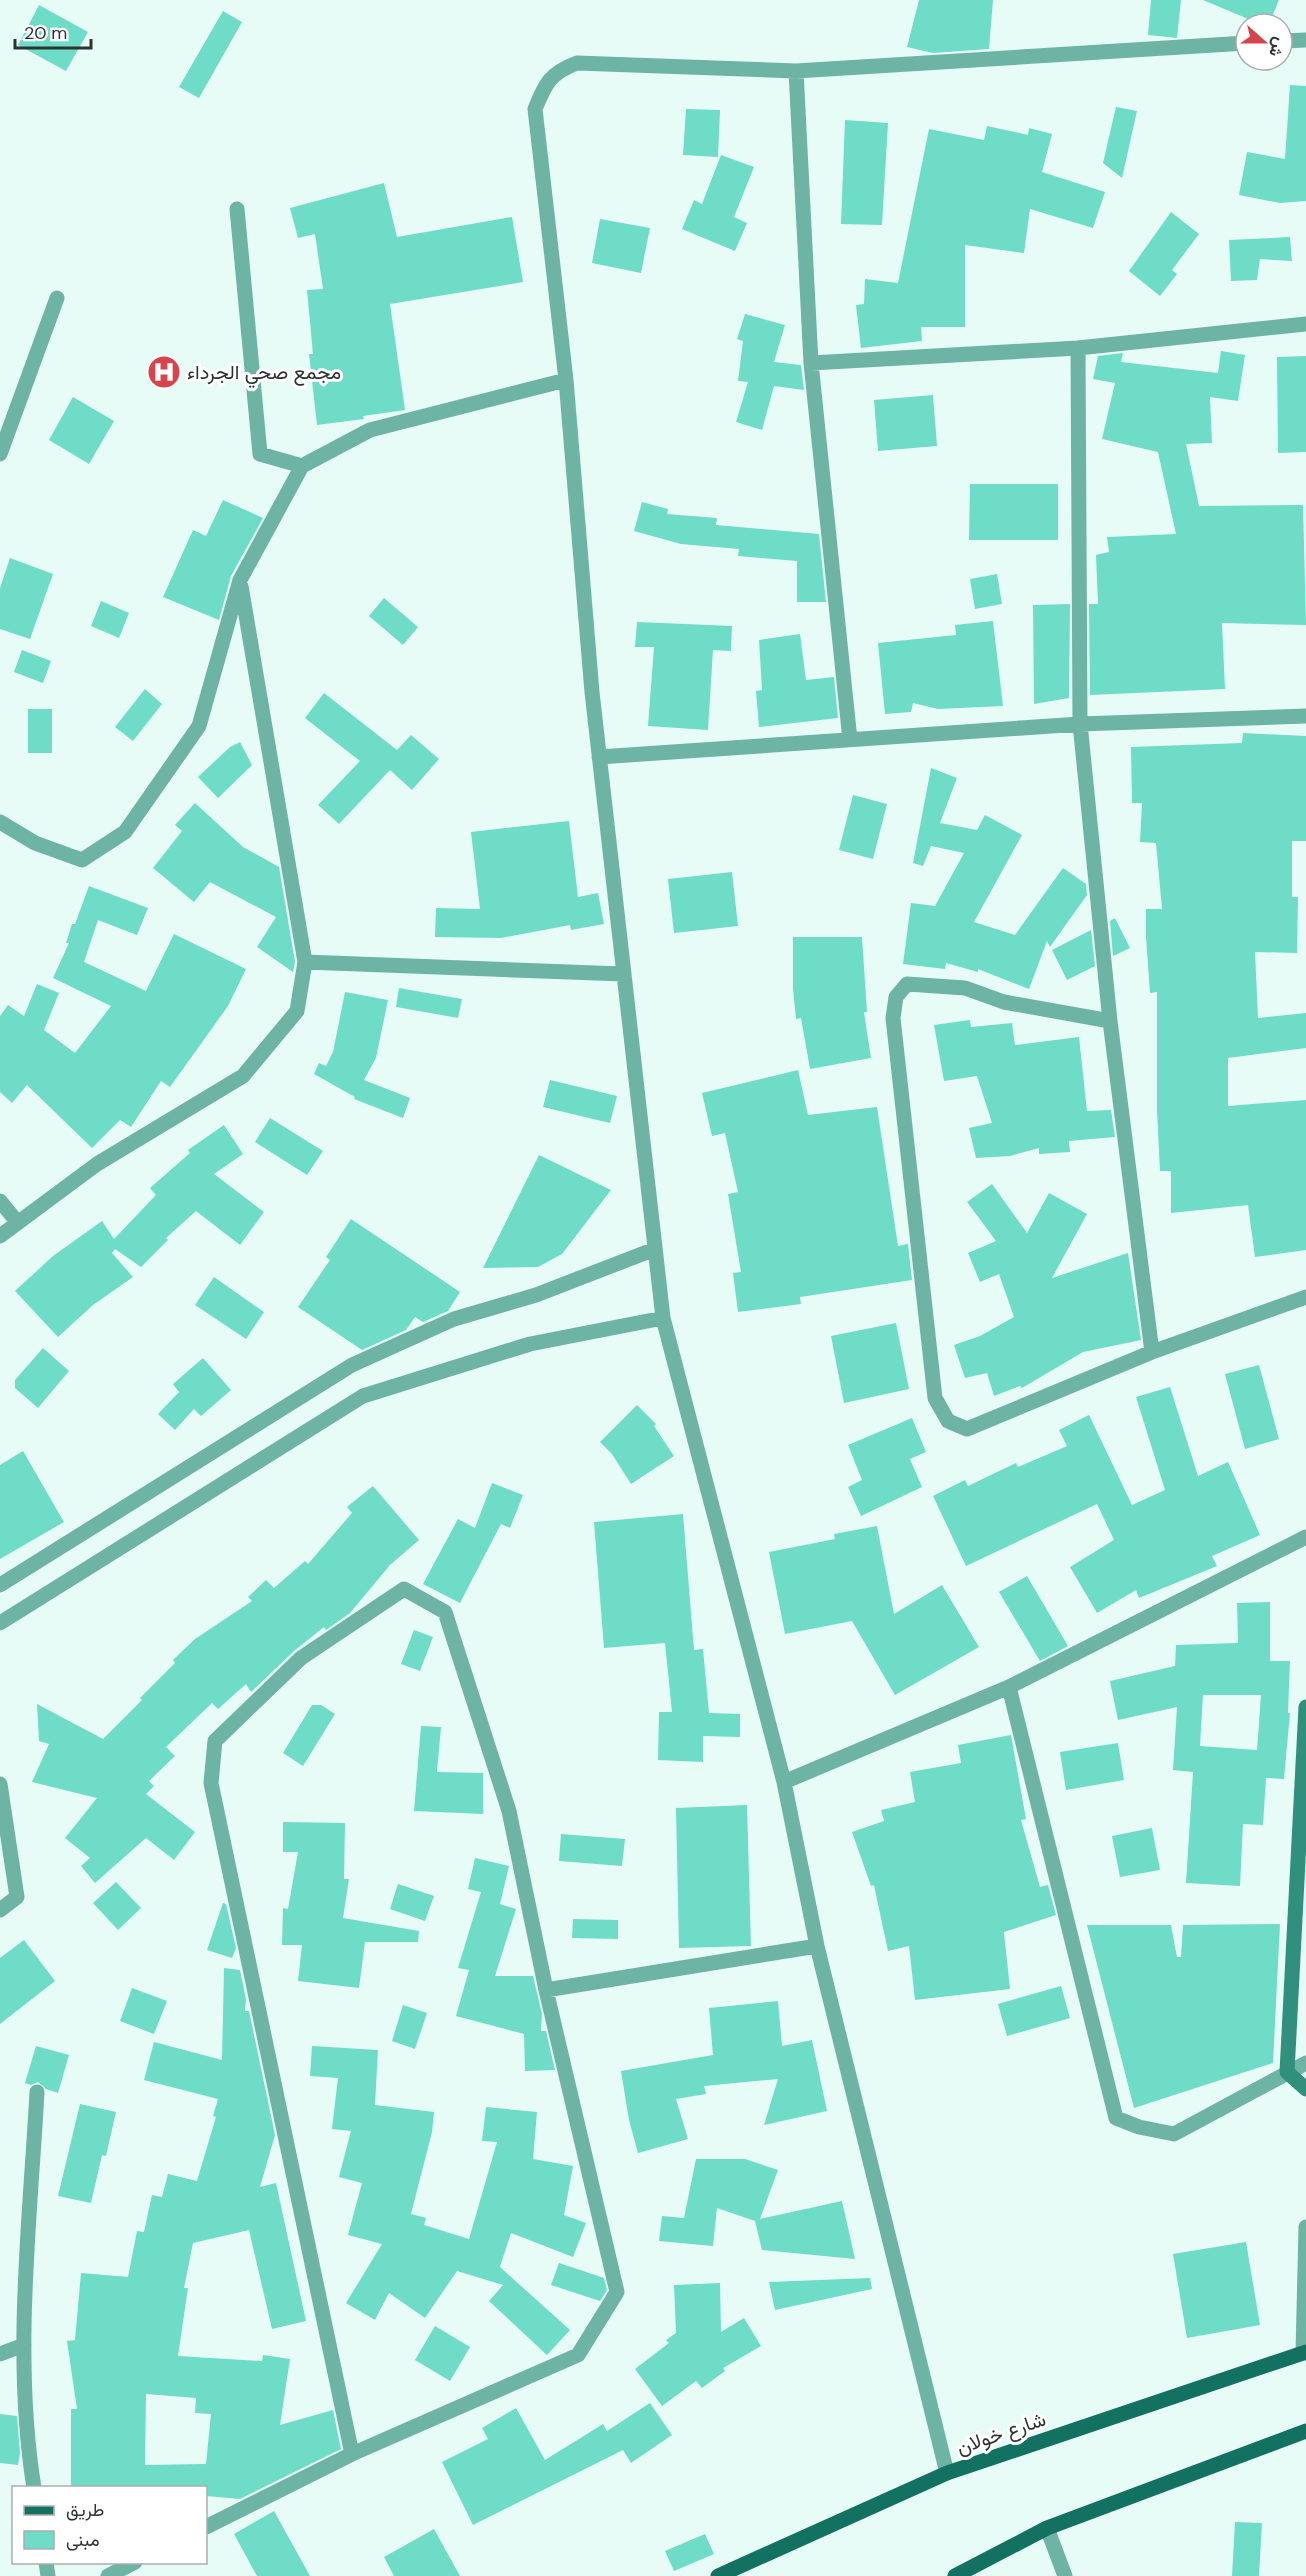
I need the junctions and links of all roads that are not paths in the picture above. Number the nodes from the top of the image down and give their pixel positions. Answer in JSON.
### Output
{"nodes":[{"id":1,"x":1234,"y":44,"type":"edge"},
{"id":2,"x":796,"y":71,"type":"junction"},
{"id":3,"x":237,"y":209,"type":"dead end"},
{"id":4,"x":57,"y":298,"type":"dead end"},
{"id":5,"x":1306,"y":324,"type":"edge"},
{"id":6,"x":1078,"y":348,"type":"junction"},
{"id":7,"x":811,"y":363,"type":"junction"},
{"id":8,"x":566,"y":380,"type":"junction"},
{"id":9,"x":0,"y":454,"type":"edge"},
{"id":10,"x":302,"y":466,"type":"junction"},
{"id":11,"x":240,"y":580,"type":"junction"},
{"id":12,"x":1306,"y":716,"type":"edge"},
{"id":13,"x":1080,"y":724,"type":"junction"},
{"id":14,"x":850,"y":740,"type":"junction"},
{"id":15,"x":599,"y":757,"type":"junction"},
{"id":16,"x":0,"y":822,"type":"edge"},
{"id":17,"x":305,"y":962,"type":"junction"},
{"id":18,"x":623,"y":974,"type":"junction"},
{"id":19,"x":1110,"y":1022,"type":"junction"},
{"id":20,"x":0,"y":1202,"type":"edge"},
{"id":21,"x":18,"y":1222,"type":"junction"},
{"id":22,"x":0,"y":1236,"type":"edge"},
{"id":23,"x":655,"y":1249,"type":"junction"},
{"id":24,"x":1306,"y":1297,"type":"edge"},
{"id":25,"x":663,"y":1318,"type":"junction"},
{"id":26,"x":1152,"y":1352,"type":"junction"},
{"id":27,"x":1306,"y":1537,"type":"edge"},
{"id":28,"x":0,"y":1585,"type":"edge"},
{"id":29,"x":0,"y":1623,"type":"edge"},
{"id":30,"x":1009,"y":1687,"type":"junction"},
{"id":31,"x":1306,"y":1707,"type":"edge"},
{"id":32,"x":784,"y":1782,"type":"junction"},
{"id":33,"x":0,"y":1784,"type":"edge"},
{"id":34,"x":0,"y":1910,"type":"edge"},
{"id":35,"x":817,"y":1946,"type":"junction"},
{"id":36,"x":546,"y":1990,"type":"junction"},
{"id":37,"x":1306,"y":2063,"type":"edge"},
{"id":38,"x":1287,"y":2072,"type":"junction"},
{"id":39,"x":1306,"y":2089,"type":"edge"},
{"id":40,"x":37,"y":2092,"type":"dead end"},
{"id":41,"x":1306,"y":2227,"type":"edge"},
{"id":42,"x":24,"y":2345,"type":"junction"},
{"id":43,"x":1305,"y":2353,"type":"edge"},
{"id":44,"x":0,"y":2354,"type":"edge"},
{"id":45,"x":1306,"y":2431,"type":"edge"},
{"id":46,"x":352,"y":2454,"type":"junction"},
{"id":47,"x":947,"y":2473,"type":"junction"},
{"id":48,"x":34,"y":2486,"type":"edge"},
{"id":49,"x":207,"y":2526,"type":"edge"},
{"id":50,"x":1047,"y":2528,"type":"junction"},
{"id":51,"x":131,"y":2564,"type":"edge"},
{"id":52,"x":108,"y":2576,"type":"edge"},
{"id":53,"x":717,"y":2576,"type":"edge"},
{"id":54,"x":955,"y":2576,"type":"edge"},
{"id":55,"x":1065,"y":2576,"type":"edge"}],
"edges":[{"from":1,"to":2,"type":"street"},
{"from":2,"to":7,"type":"street"},
{"from":2,"to":8,"type":"street"},
{"from":3,"to":10,"type":"street"},
{"from":4,"to":9,"type":"street"},
{"from":5,"to":6,"type":"street"},
{"from":6,"to":7,"type":"street"},
{"from":6,"to":13,"type":"street"},
{"from":7,"to":14,"type":"street"},
{"from":8,"to":10,"type":"street"},
{"from":8,"to":15,"type":"street"},
{"from":10,"to":11,"type":"street"},
{"from":11,"to":16,"type":"street"},
{"from":11,"to":17,"type":"street"},
{"from":12,"to":13,"type":"street"},
{"from":13,"to":14,"type":"street"},
{"from":13,"to":19,"type":"street"},
{"from":14,"to":15,"type":"street"},
{"from":15,"to":18,"type":"street"},
{"from":17,"to":18,"type":"street"},
{"from":17,"to":21,"type":"street"},
{"from":18,"to":23,"type":"street"},
{"from":19,"to":26,"type":"street"},
{"from":19,"to":26,"type":"street"},
{"from":20,"to":21,"type":"street"},
{"from":21,"to":22,"type":"street"},
{"from":23,"to":25,"type":"street"},
{"from":23,"to":28,"type":"street"},
{"from":24,"to":26,"type":"street"},
{"from":25,"to":29,"type":"street"},
{"from":25,"to":32,"type":"street"},
{"from":27,"to":30,"type":"street"},
{"from":30,"to":32,"type":"street"},
{"from":30,"to":38,"type":"street"},
{"from":31,"to":38,"type":"street"},
{"from":32,"to":35,"type":"street"},
{"from":33,"to":34,"type":"street"},
{"from":35,"to":36,"type":"street"},
{"from":35,"to":47,"type":"street"},
{"from":36,"to":46,"type":"street"},
{"from":36,"to":46,"type":"street"},
{"from":37,"to":38,"type":"street"},
{"from":38,"to":39,"type":"street"},
{"from":40,"to":42,"type":"street"},
{"from":41,"to":43,"type":"street"},
{"from":42,"to":44,"type":"street"},
{"from":42,"to":48,"type":"street"},
{"from":43,"to":47,"type":"main road","name":"شارع خولان"},
{"from":45,"to":50,"type":"main road"},
{"from":46,"to":49,"type":"street"},
{"from":47,"to":53,"type":"main road","name":"شارع خولان"},
{"from":50,"to":54,"type":"main road"},
{"from":50,"to":55,"type":"street"},
{"from":51,"to":52,"type":"street"}]}
